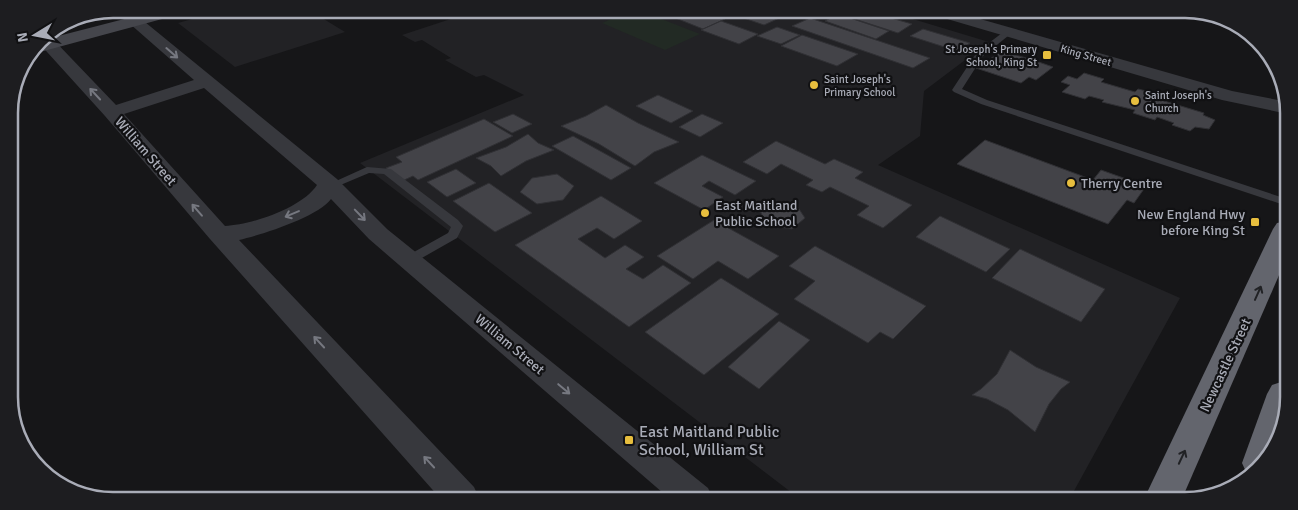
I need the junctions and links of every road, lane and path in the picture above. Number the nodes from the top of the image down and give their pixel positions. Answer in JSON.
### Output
{"nodes":[{"id":1,"x":131,"y":18,"type":"edge"},
{"id":2,"x":147,"y":18,"type":"edge"},
{"id":3,"x":960,"y":18,"type":"edge"},
{"id":4,"x":135,"y":21,"type":"junction"},
{"id":5,"x":1009,"y":32,"type":"junction"},
{"id":6,"x":60,"y":39,"type":"edge"},
{"id":7,"x":58,"y":60,"type":"edge"},
{"id":8,"x":205,"y":82,"type":"junction"},
{"id":9,"x":1229,"y":96,"type":"junction"},
{"id":10,"x":1280,"y":106,"type":"edge"},
{"id":11,"x":112,"y":112,"type":"junction"},
{"id":12,"x":1280,"y":117,"type":"edge"},
{"id":13,"x":330,"y":185,"type":"junction"},
{"id":14,"x":1280,"y":202,"type":"edge"},
{"id":15,"x":219,"y":234,"type":"junction"},
{"id":16,"x":1280,"y":242,"type":"edge"},
{"id":17,"x":409,"y":260,"type":"junction"},
{"id":18,"x":1280,"y":407,"type":"edge"},
{"id":19,"x":1265,"y":450,"type":"edge"},
{"id":20,"x":456,"y":492,"type":"edge"},
{"id":21,"x":688,"y":492,"type":"edge"},
{"id":22,"x":1166,"y":492,"type":"edge"}],
"edges":[{"from":1,"to":4,"type":"street","name":"William Street"},
{"from":2,"to":4,"type":"main road"},
{"from":3,"to":5,"type":"street","name":"King Street"},
{"from":4,"to":6,"type":"main road"},
{"from":4,"to":8,"type":"street","name":"William Street","one_way":true},
{"from":5,"to":9,"type":"street","name":"King Street"},
{"from":5,"to":14,"type":"lane"},
{"from":11,"to":7,"type":"street","name":"William Street","one_way":true},
{"from":8,"to":11,"type":"street","name":"William Street"},
{"from":8,"to":13,"type":"street","name":"William Street"},
{"from":9,"to":10,"type":"street","name":"King Street"},
{"from":9,"to":12,"type":"street","name":"King Street"},
{"from":15,"to":11,"type":"street","name":"William Street","one_way":true},
{"from":13,"to":15,"type":"street","one_way":true},
{"from":13,"to":17,"type":"street","name":"William Street","one_way":true},
{"from":13,"to":17,"type":"lane"},
{"from":20,"to":15,"type":"street","name":"William Street","one_way":true},
{"from":22,"to":16,"type":"highway","name":"Newcastle Street","one_way":true},
{"from":17,"to":21,"type":"street","name":"William Street","one_way":true},
{"from":18,"to":19,"type":"highway"}]}
